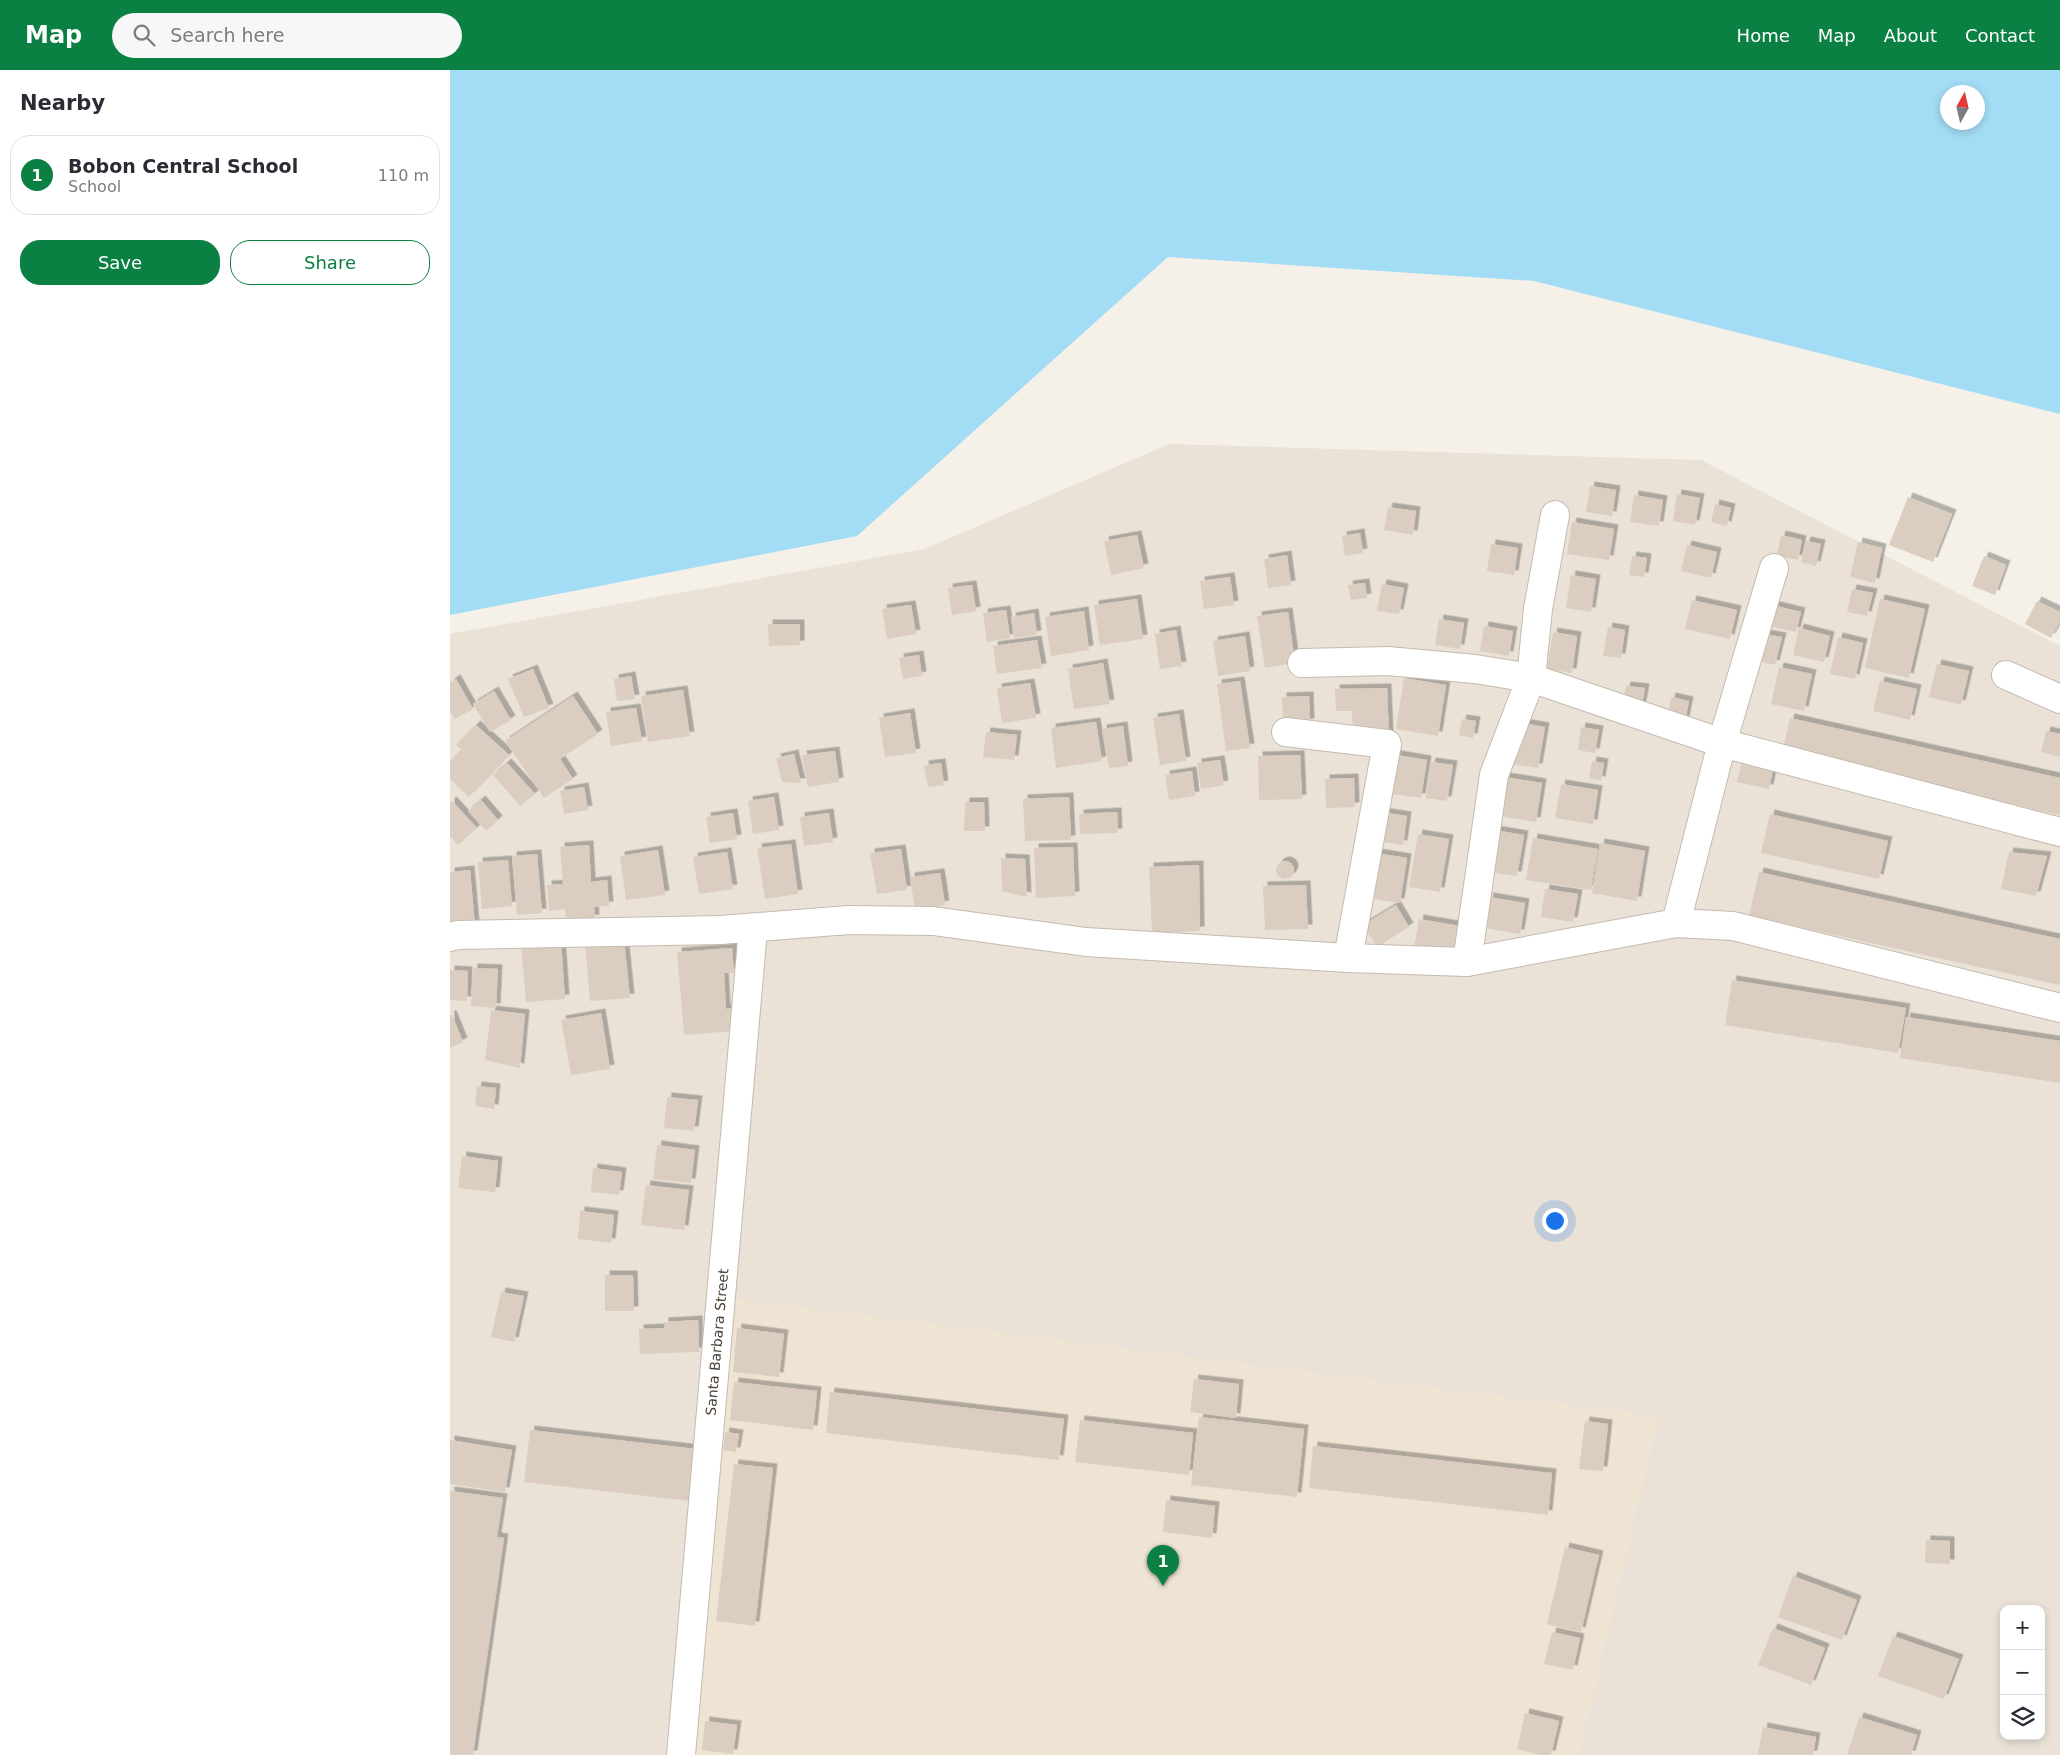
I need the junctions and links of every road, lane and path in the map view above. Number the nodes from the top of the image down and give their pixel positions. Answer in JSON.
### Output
{"nodes":[{"id":1,"x":1555,"y":515,"type":"dead end"},
{"id":2,"x":1774,"y":568,"type":"dead end"},
{"id":3,"x":1302,"y":663,"type":"dead end"},
{"id":4,"x":2006,"y":675,"type":"dead end"},
{"id":5,"x":1531,"y":678,"type":"junction"},
{"id":6,"x":2060,"y":699,"type":"edge"},
{"id":7,"x":1286,"y":732,"type":"dead end"},
{"id":8,"x":1722,"y":743,"type":"junction"},
{"id":9,"x":2060,"y":832,"type":"edge"},
{"id":10,"x":1676,"y":923,"type":"junction"},
{"id":11,"x":753,"y":929,"type":"junction"},
{"id":12,"x":450,"y":937,"type":"edge"},
{"id":13,"x":1348,"y":958,"type":"junction"},
{"id":14,"x":1467,"y":962,"type":"junction"},
{"id":15,"x":2060,"y":1008,"type":"edge"},
{"id":16,"x":681,"y":1755,"type":"edge"}],
"edges":[{"from":1,"to":5,"type":"street"},
{"from":2,"to":8,"type":"street"},
{"from":3,"to":5,"type":"street"},
{"from":4,"to":6,"type":"street"},
{"from":5,"to":8,"type":"street"},
{"from":5,"to":14,"type":"street"},
{"from":7,"to":13,"type":"street"},
{"from":8,"to":9,"type":"street"},
{"from":8,"to":10,"type":"street"},
{"from":10,"to":14,"type":"street"},
{"from":10,"to":15,"type":"street"},
{"from":11,"to":12,"type":"street"},
{"from":11,"to":13,"type":"street"},
{"from":11,"to":16,"type":"street","name":"Santa Barbara Street"},
{"from":13,"to":14,"type":"street"}]}
